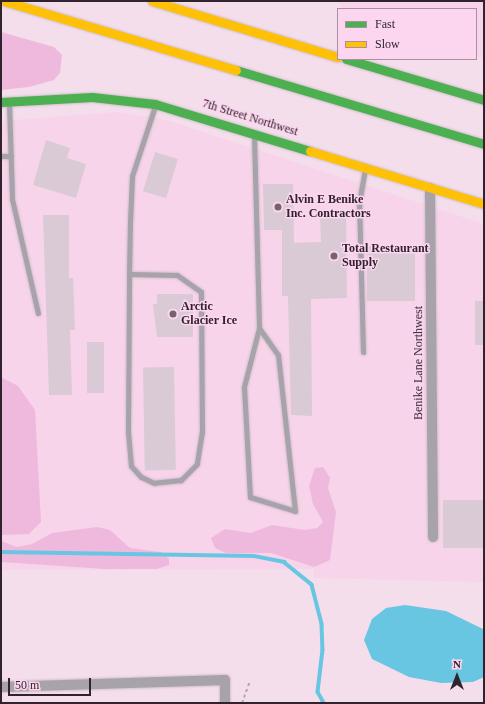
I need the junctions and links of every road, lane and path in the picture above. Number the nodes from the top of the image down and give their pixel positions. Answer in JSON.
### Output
{"nodes":[{"id":1,"x":4,"y":1,"type":"edge"},
{"id":2,"x":152,"y":1,"type":"edge"},
{"id":3,"x":337,"y":57,"type":"edge"},
{"id":4,"x":349,"y":60,"type":"edge"},
{"id":5,"x":484,"y":100,"type":"edge"},
{"id":6,"x":5,"y":102,"type":"edge"},
{"id":7,"x":156,"y":104,"type":"junction"},
{"id":8,"x":254,"y":132,"type":"junction"},
{"id":9,"x":484,"y":144,"type":"edge"},
{"id":10,"x":1,"y":156,"type":"edge"},
{"id":11,"x":11,"y":156,"type":"junction"},
{"id":12,"x":365,"y":166,"type":"junction"},
{"id":13,"x":430,"y":188,"type":"junction"},
{"id":14,"x":484,"y":204,"type":"edge"},
{"id":15,"x":129,"y":274,"type":"junction"},
{"id":16,"x":38,"y":313,"type":"dead end"},
{"id":17,"x":259,"y":328,"type":"junction"},
{"id":18,"x":363,"y":352,"type":"dead end"},
{"id":19,"x":433,"y":537,"type":"dead end"},
{"id":20,"x":250,"y":681,"type":"dead end"},
{"id":21,"x":1,"y":687,"type":"edge"},
{"id":22,"x":225,"y":703,"type":"edge"},
{"id":23,"x":242,"y":703,"type":"edge"}],
"edges":[{"from":1,"to":9,"type":"main road"},
{"from":2,"to":3,"type":"main road"},
{"from":4,"to":5,"type":"main road"},
{"from":6,"to":7,"type":"main road","name":"7th Street Northwest"},
{"from":6,"to":11,"type":"lane"},
{"from":7,"to":8,"type":"main road","name":"7th Street Northwest"},
{"from":7,"to":15,"type":"lane"},
{"from":8,"to":12,"type":"main road","name":"7th Street Northwest"},
{"from":8,"to":17,"type":"lane"},
{"from":10,"to":11,"type":"lane"},
{"from":11,"to":16,"type":"lane"},
{"from":12,"to":13,"type":"main road","name":"7th Street Northwest"},
{"from":12,"to":18,"type":"lane"},
{"from":13,"to":14,"type":"main road","name":"7th Street Northwest"},
{"from":13,"to":19,"type":"street","name":"Benike Lane Northwest"},
{"from":15,"to":15,"type":"lane"},
{"from":17,"to":17,"type":"lane"},
{"from":20,"to":23,"type":"path"},
{"from":21,"to":22,"type":"street"}]}
